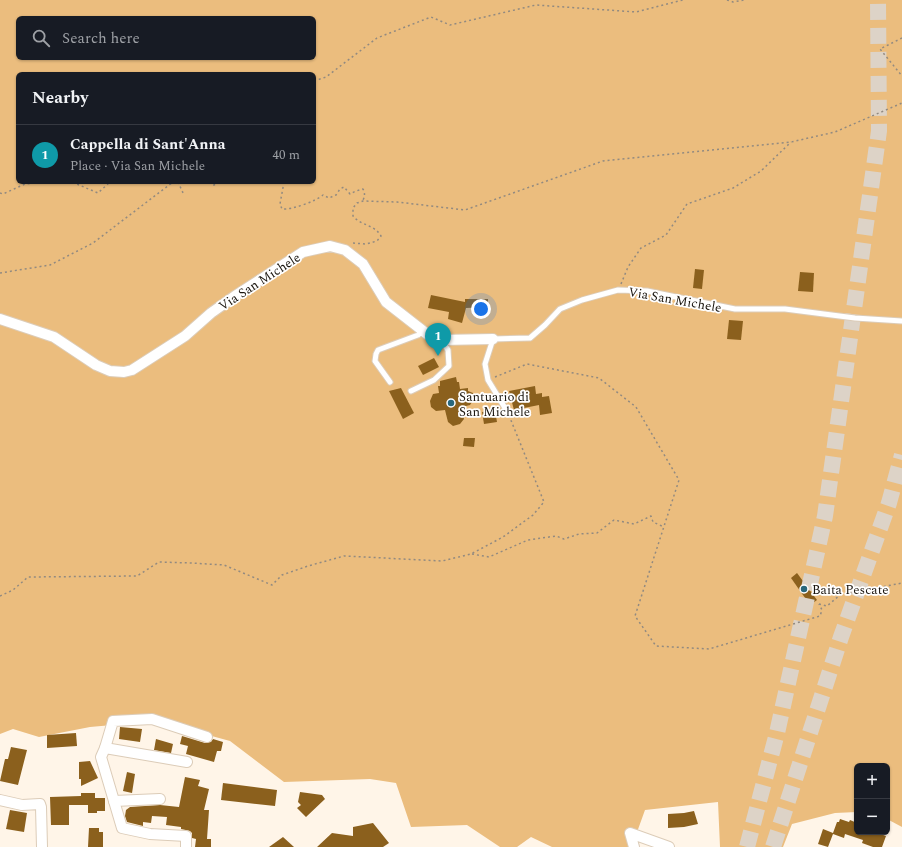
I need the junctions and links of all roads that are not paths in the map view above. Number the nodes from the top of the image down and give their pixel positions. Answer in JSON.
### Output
{"nodes":[{"id":1,"x":0,"y":319,"type":"edge"},
{"id":2,"x":902,"y":321,"type":"edge"},
{"id":3,"x":423,"y":331,"type":"junction"},
{"id":4,"x":493,"y":339,"type":"junction"},
{"id":5,"x":442,"y":340,"type":"junction"},
{"id":6,"x":390,"y":382,"type":"dead end"},
{"id":7,"x":411,"y":391,"type":"dead end"},
{"id":8,"x":505,"y":408,"type":"road end"},
{"id":9,"x":207,"y":737,"type":"dead end"},
{"id":10,"x":105,"y":748,"type":"junction"},
{"id":11,"x":187,"y":762,"type":"dead end"},
{"id":12,"x":160,"y":799,"type":"dead end"},
{"id":13,"x":0,"y":800,"type":"edge"},
{"id":14,"x":114,"y":801,"type":"junction"},
{"id":15,"x":42,"y":847,"type":"edge"},
{"id":16,"x":186,"y":847,"type":"edge"},
{"id":17,"x":634,"y":847,"type":"edge"},
{"id":18,"x":670,"y":847,"type":"edge"}],
"edges":[{"from":1,"to":3,"type":"street","name":"Via San Michele"},
{"from":2,"to":4,"type":"lane","name":"Via San Michele"},
{"from":3,"to":5,"type":"street","name":"Via San Michele"},
{"from":3,"to":6,"type":"lane"},
{"from":4,"to":5,"type":"street","name":"Via San Michele"},
{"from":4,"to":8,"type":"lane"},
{"from":5,"to":7,"type":"lane"},
{"from":9,"to":10,"type":"street"},
{"from":10,"to":11,"type":"street"},
{"from":10,"to":14,"type":"street"},
{"from":12,"to":14,"type":"street"},
{"from":13,"to":15,"type":"street"},
{"from":14,"to":16,"type":"street"},
{"from":17,"to":18,"type":"street"}]}
